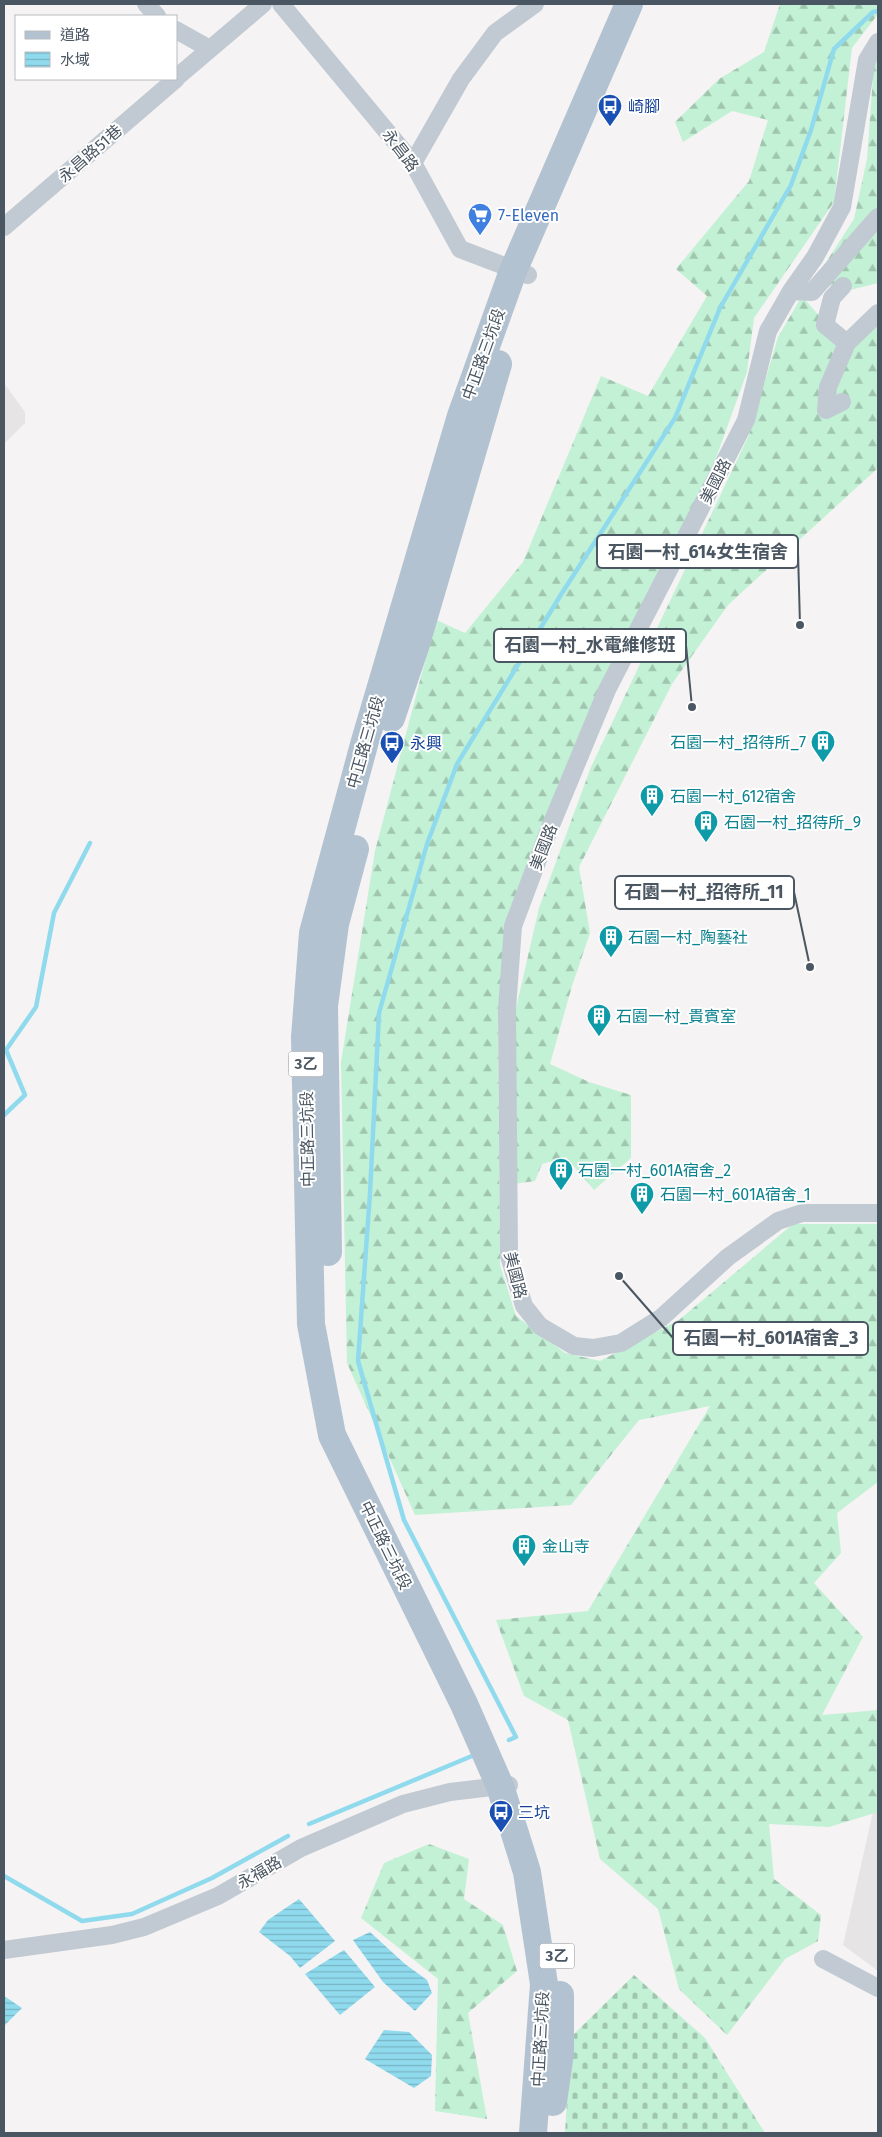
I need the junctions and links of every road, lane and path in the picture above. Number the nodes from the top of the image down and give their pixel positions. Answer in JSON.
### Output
{"nodes":[{"id":1,"x":146,"y":4,"type":"edge"},
{"id":2,"x":263,"y":4,"type":"edge"},
{"id":3,"x":281,"y":4,"type":"edge"},
{"id":4,"x":536,"y":4,"type":"edge"},
{"id":5,"x":629,"y":4,"type":"edge"},
{"id":6,"x":645,"y":4,"type":"edge"},
{"id":7,"x":156,"y":15,"type":"edge"},
{"id":8,"x":178,"y":31,"type":"edge"},
{"id":9,"x":878,"y":42,"type":"edge"},
{"id":10,"x":210,"y":49,"type":"junction"},
{"id":11,"x":178,"y":76,"type":"edge"},
{"id":12,"x":174,"y":80,"type":"edge"},
{"id":13,"x":413,"y":163,"type":"junction"},
{"id":14,"x":878,"y":217,"type":"edge"},
{"id":15,"x":4,"y":227,"type":"edge"},
{"id":16,"x":521,"y":273,"type":"junction"},
{"id":17,"x":843,"y":286,"type":"dead end"},
{"id":18,"x":791,"y":291,"type":"junction"},
{"id":19,"x":878,"y":314,"type":"edge"},
{"id":20,"x":847,"y":343,"type":"junction"},
{"id":21,"x":842,"y":402,"type":"dead end"},
{"id":22,"x":878,"y":1213,"type":"edge"},
{"id":23,"x":506,"y":1785,"type":"junction"},
{"id":24,"x":4,"y":1950,"type":"edge"},
{"id":25,"x":823,"y":1959,"type":"dead end"},
{"id":26,"x":878,"y":1988,"type":"edge"},
{"id":27,"x":533,"y":2133,"type":"edge"},
{"id":28,"x":552,"y":2133,"type":"edge"}],
"edges":[{"from":1,"to":7,"type":"street"},
{"from":2,"to":10,"type":"street","name":"永昌路51巷"},
{"from":3,"to":13,"type":"street","name":"永昌路"},
{"from":4,"to":13,"type":"street"},
{"from":5,"to":16,"type":"main road","name":"中正路三坑段","number":"3乙"},
{"from":6,"to":16,"type":"main road","name":"中正路三坑段","number":"3乙"},
{"from":8,"to":10,"type":"street"},
{"from":9,"to":18,"type":"street","name":"美國路"},
{"from":10,"to":11,"type":"street","name":"永昌路51巷"},
{"from":12,"to":15,"type":"street","name":"永昌路51巷"},
{"from":13,"to":16,"type":"street","name":"永昌路"},
{"from":14,"to":18,"type":"street"},
{"from":16,"to":23,"type":"main road","name":"中正路三坑段","number":"3乙"},
{"from":17,"to":20,"type":"street"},
{"from":18,"to":22,"type":"street","name":"美國路"},
{"from":19,"to":20,"type":"street"},
{"from":20,"to":21,"type":"street"},
{"from":23,"to":24,"type":"street","name":"永福路"},
{"from":23,"to":27,"type":"main road","name":"中正路三坑段","number":"3乙"},
{"from":23,"to":28,"type":"main road","name":"中正路三坑段","number":"3乙"},
{"from":25,"to":26,"type":"street"}]}
